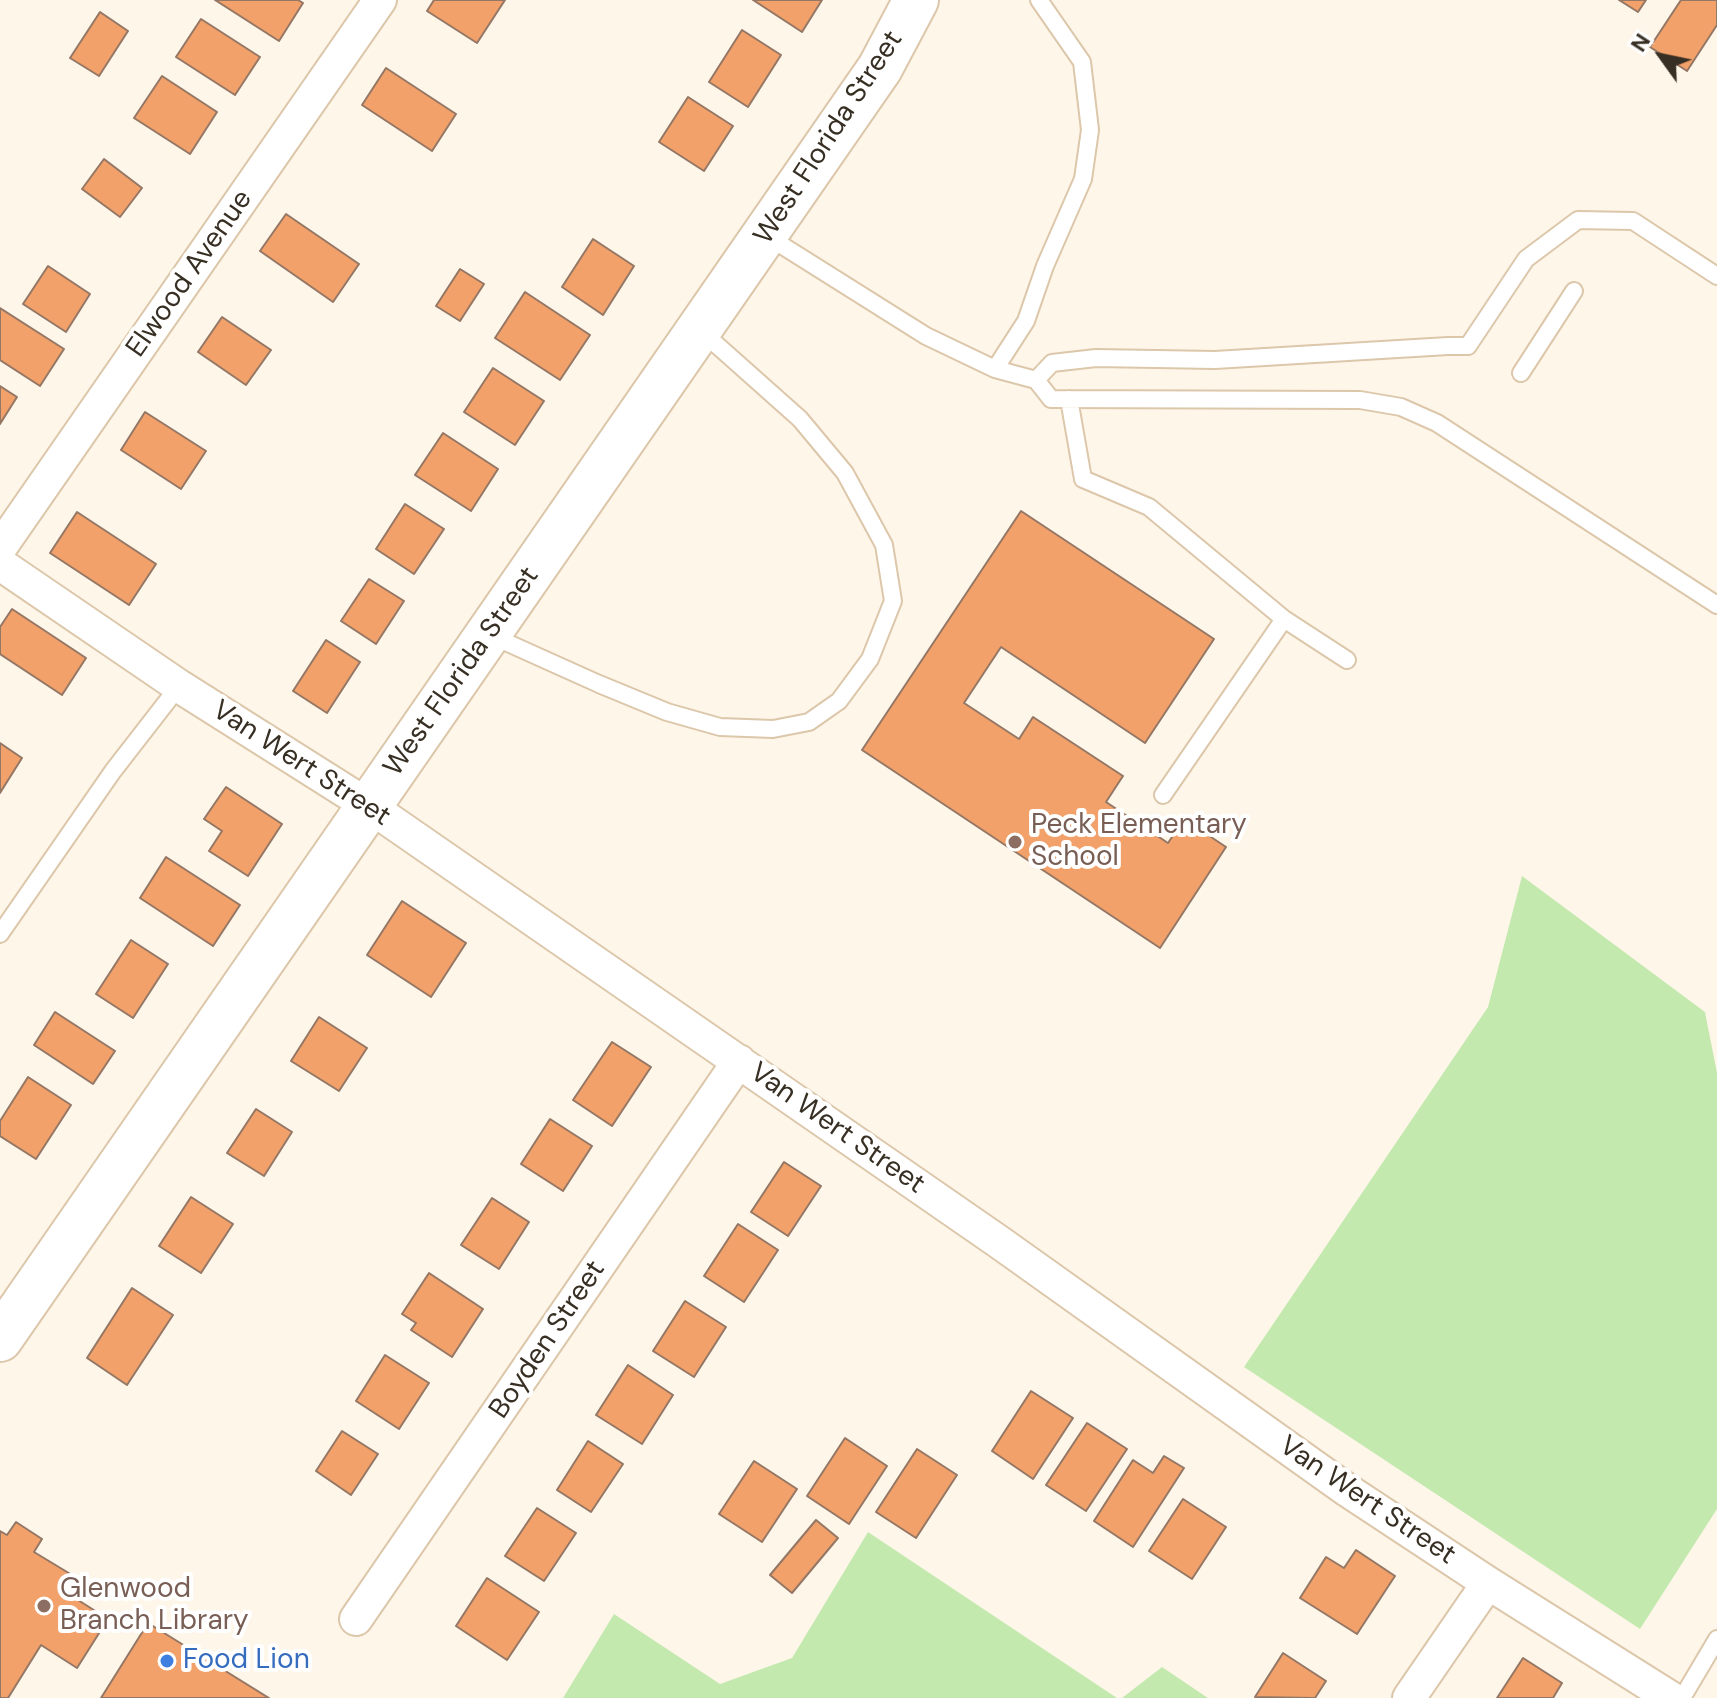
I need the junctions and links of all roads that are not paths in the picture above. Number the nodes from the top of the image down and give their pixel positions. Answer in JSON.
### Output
{"nodes":[{"id":1,"x":380,"y":0,"type":"edge"},
{"id":2,"x":916,"y":0,"type":"edge"},
{"id":3,"x":1039,"y":0,"type":"edge"},
{"id":4,"x":766,"y":235,"type":"junction"},
{"id":5,"x":1717,"y":276,"type":"edge"},
{"id":6,"x":1574,"y":291,"type":"dead end"},
{"id":7,"x":700,"y":330,"type":"junction"},
{"id":8,"x":995,"y":369,"type":"junction"},
{"id":9,"x":1521,"y":373,"type":"dead end"},
{"id":10,"x":1036,"y":380,"type":"junction"},
{"id":11,"x":1069,"y":399,"type":"junction"},
{"id":12,"x":0,"y":548,"type":"edge"},
{"id":13,"x":0,"y":564,"type":"edge"},
{"id":14,"x":1717,"y":605,"type":"edge"},
{"id":15,"x":1284,"y":619,"type":"junction"},
{"id":16,"x":488,"y":634,"type":"junction"},
{"id":17,"x":1347,"y":660,"type":"dead end"},
{"id":18,"x":179,"y":686,"type":"junction"},
{"id":19,"x":1163,"y":795,"type":"dead end"},
{"id":20,"x":369,"y":806,"type":"junction"},
{"id":21,"x":0,"y":934,"type":"edge"},
{"id":22,"x":739,"y":1061,"type":"junction"},
{"id":23,"x":0,"y":1339,"type":"edge"},
{"id":24,"x":1488,"y":1583,"type":"junction"},
{"id":25,"x":356,"y":1619,"type":"dead end"},
{"id":26,"x":1717,"y":1639,"type":"edge"},
{"id":27,"x":1409,"y":1698,"type":"edge"},
{"id":28,"x":1671,"y":1698,"type":"edge"},
{"id":29,"x":1682,"y":1698,"type":"edge"}],
"edges":[{"from":1,"to":12,"type":"street","name":"Elwood Avenue"},
{"from":2,"to":4,"type":"main road","name":"West Florida Street"},
{"from":3,"to":8,"type":"lane"},
{"from":4,"to":7,"type":"main road","name":"West Florida Street"},
{"from":4,"to":8,"type":"lane"},
{"from":5,"to":10,"type":"lane"},
{"from":6,"to":9,"type":"lane"},
{"from":7,"to":16,"type":"main road","name":"West Florida Street"},
{"from":7,"to":16,"type":"lane"},
{"from":8,"to":10,"type":"lane"},
{"from":10,"to":11,"type":"lane"},
{"from":11,"to":14,"type":"lane"},
{"from":11,"to":15,"type":"lane"},
{"from":13,"to":18,"type":"street","name":"Van Wert Street"},
{"from":15,"to":17,"type":"lane"},
{"from":15,"to":19,"type":"lane"},
{"from":16,"to":20,"type":"main road","name":"West Florida Street"},
{"from":18,"to":20,"type":"street","name":"Van Wert Street"},
{"from":18,"to":21,"type":"lane"},
{"from":20,"to":22,"type":"street","name":"Van Wert Street"},
{"from":20,"to":23,"type":"main road","name":"West Florida Street"},
{"from":22,"to":24,"type":"street","name":"Van Wert Street"},
{"from":22,"to":25,"type":"street","name":"Boyden Street"},
{"from":24,"to":27,"type":"street"},
{"from":24,"to":28,"type":"street","name":"Van Wert Street"},
{"from":26,"to":29,"type":"lane"}]}
